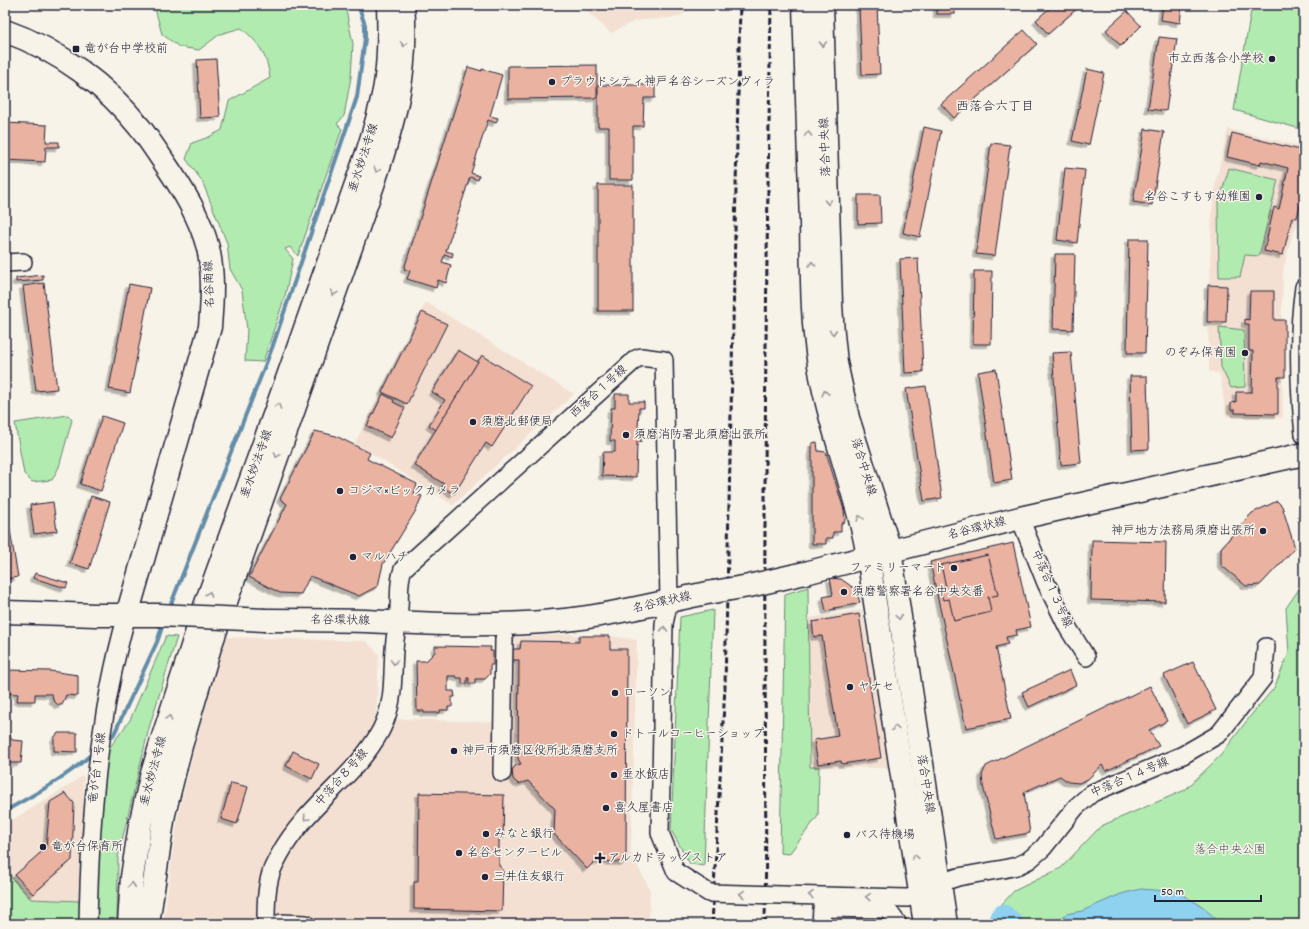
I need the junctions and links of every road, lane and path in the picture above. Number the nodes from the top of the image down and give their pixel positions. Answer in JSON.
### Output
{"nodes":[{"id":1,"x":388,"y":5,"type":"edge"},
{"id":2,"x":403,"y":5,"type":"edge"},
{"id":3,"x":804,"y":5,"type":"edge"},
{"id":4,"x":822,"y":5,"type":"edge"},
{"id":5,"x":5,"y":31,"type":"edge"},
{"id":6,"x":5,"y":262,"type":"edge"},
{"id":7,"x":23,"y":262,"type":"dead end"},
{"id":8,"x":1304,"y":287,"type":"edge"},
{"id":9,"x":1304,"y":436,"type":"edge"},
{"id":10,"x":1304,"y":454,"type":"edge"},
{"id":11,"x":1020,"y":518,"type":"junction"},
{"id":12,"x":879,"y":553,"type":"junction"},
{"id":13,"x":674,"y":599,"type":"junction"},
{"id":14,"x":5,"y":612,"type":"edge"},
{"id":15,"x":127,"y":615,"type":"junction"},
{"id":16,"x":398,"y":623,"type":"junction"},
{"id":17,"x":504,"y":639,"type":"dead end"},
{"id":18,"x":1266,"y":647,"type":"dead end"},
{"id":19,"x":1086,"y":657,"type":"dead end"},
{"id":20,"x":502,"y":773,"type":"dead end"},
{"id":21,"x":940,"y":883,"type":"junction"},
{"id":22,"x":921,"y":895,"type":"junction"},
{"id":23,"x":888,"y":898,"type":"junction"},
{"id":24,"x":88,"y":924,"type":"edge"},
{"id":25,"x":129,"y":924,"type":"edge"},
{"id":26,"x":148,"y":924,"type":"edge"},
{"id":27,"x":274,"y":924,"type":"edge"},
{"id":28,"x":306,"y":924,"type":"edge"},
{"id":29,"x":821,"y":924,"type":"edge"},
{"id":30,"x":898,"y":924,"type":"edge"},
{"id":31,"x":910,"y":924,"type":"edge"},
{"id":32,"x":925,"y":924,"type":"edge"},
{"id":33,"x":946,"y":924,"type":"edge"}],
"edges":[{"from":25,"to":1,"type":"street","name":"垂水妙法寺線","one_way":true},
{"from":2,"to":26,"type":"street","name":"垂水妙法寺線","one_way":true},
{"from":12,"to":3,"type":"street","name":"落合中央線","one_way":true},
{"from":4,"to":12,"type":"street","name":"落合中央線","one_way":true},
{"from":5,"to":15,"type":"street","name":"名谷南線"},
{"from":6,"to":7,"type":"street"},
{"from":8,"to":9,"type":"street"},
{"from":10,"to":11,"type":"street","name":"名谷環状線"},
{"from":11,"to":12,"type":"street","name":"名谷環状線"},
{"from":11,"to":19,"type":"street","name":"中落合１３号線"},
{"from":12,"to":13,"type":"street","name":"名谷環状線","bridge":true},
{"from":12,"to":21,"type":"street","name":"落合中央線","one_way":true},
{"from":22,"to":12,"type":"street","name":"落合中央線","one_way":true},
{"from":13,"to":16,"type":"street","name":"名谷環状線"},
{"from":13,"to":16,"type":"street","name":"西落合１号線"},
{"from":23,"to":13,"type":"street","one_way":true,"bridge":true},
{"from":14,"to":15,"type":"street","name":"名谷環状線"},
{"from":15,"to":16,"type":"street","name":"名谷環状線","bridge":true},
{"from":15,"to":24,"type":"street","name":"竜が台１号線"},
{"from":16,"to":27,"type":"street","name":"中落合８号線","one_way":true},
{"from":17,"to":20,"type":"street"},
{"from":18,"to":21,"type":"street","name":"中落合１４号線"},
{"from":21,"to":22,"type":"street","name":"中落合１４号線"},
{"from":21,"to":33,"type":"street","name":"落合中央線"},
{"from":22,"to":23,"type":"street"},
{"from":22,"to":32,"type":"street","name":"落合中央線"},
{"from":23,"to":31,"type":"street"},
{"from":27,"to":28,"type":"street"},
{"from":29,"to":30,"type":"street"}]}
